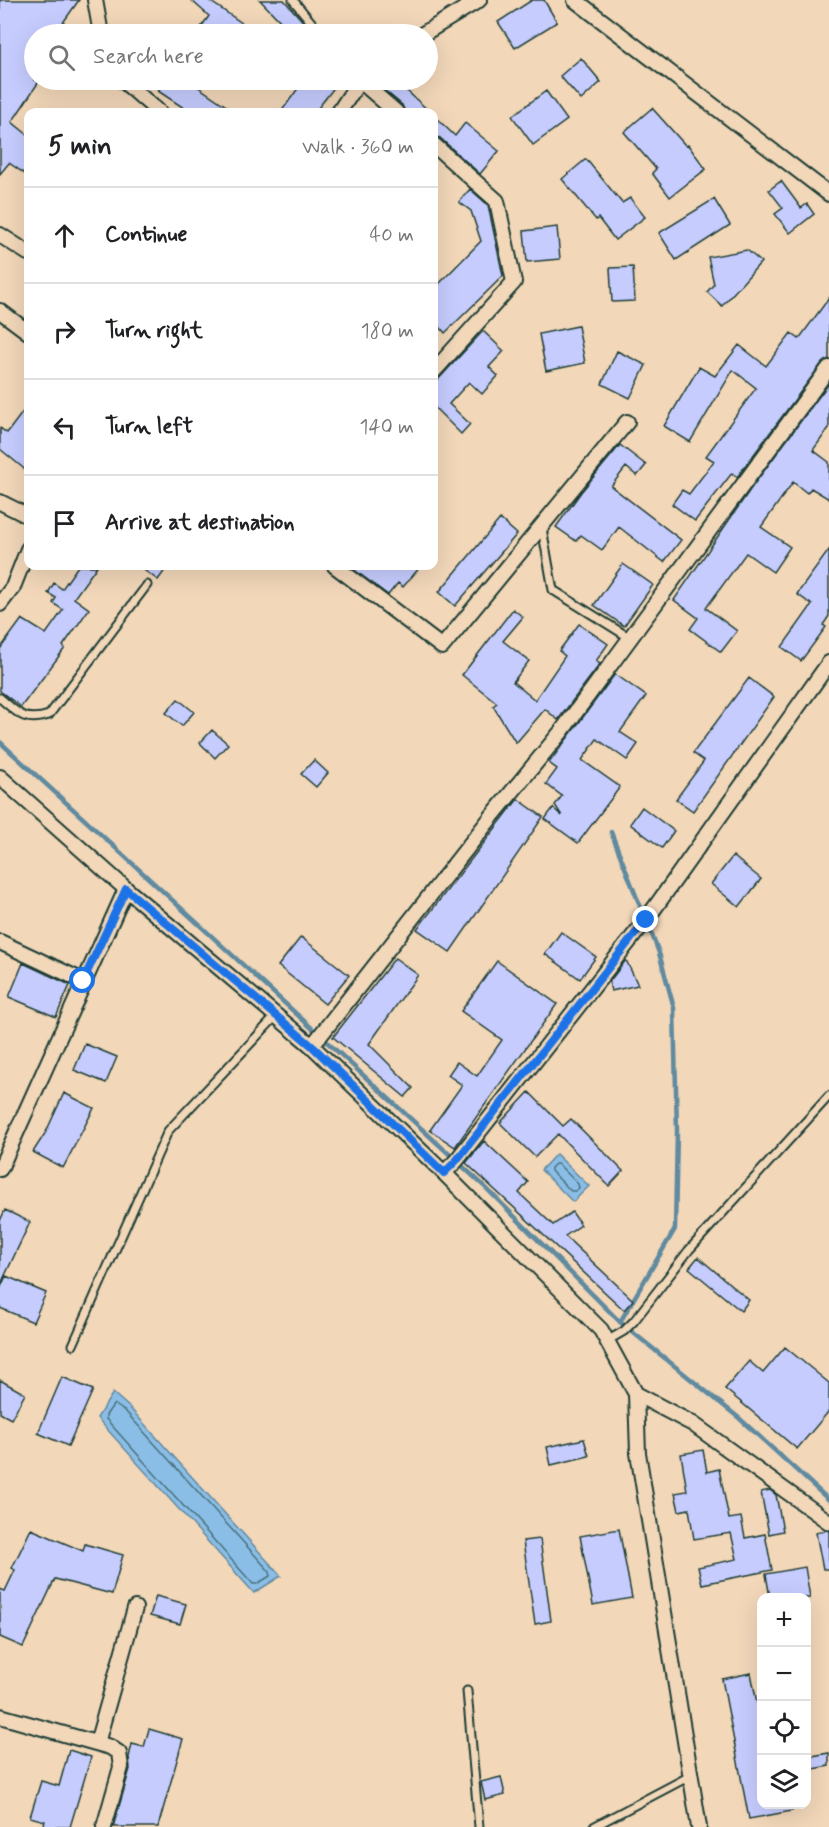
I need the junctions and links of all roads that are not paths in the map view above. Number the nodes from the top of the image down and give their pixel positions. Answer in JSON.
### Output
{"nodes":[{"id":1,"x":95,"y":0,"type":"edge"},
{"id":2,"x":293,"y":0,"type":"edge"},
{"id":3,"x":479,"y":0,"type":"edge"},
{"id":4,"x":575,"y":0,"type":"edge"},
{"id":5,"x":99,"y":24,"type":"edge"},
{"id":6,"x":313,"y":24,"type":"edge"},
{"id":7,"x":438,"y":25,"type":"edge"},
{"id":8,"x":134,"y":90,"type":"edge"},
{"id":9,"x":353,"y":90,"type":"edge"},
{"id":10,"x":371,"y":90,"type":"edge"},
{"id":11,"x":154,"y":108,"type":"edge"},
{"id":12,"x":342,"y":108,"type":"edge"},
{"id":13,"x":391,"y":108,"type":"edge"},
{"id":14,"x":438,"y":149,"type":"edge"},
{"id":15,"x":829,"y":194,"type":"edge"},
{"id":16,"x":0,"y":235,"type":"edge"},
{"id":17,"x":24,"y":250,"type":"edge"},
{"id":18,"x":0,"y":311,"type":"edge"},
{"id":19,"x":24,"y":329,"type":"edge"},
{"id":20,"x":438,"y":367,"type":"edge"},
{"id":21,"x":829,"y":368,"type":"edge"},
{"id":22,"x":627,"y":422,"type":"dead end"},
{"id":23,"x":0,"y":502,"type":"edge"},
{"id":24,"x":24,"y":514,"type":"edge"},
{"id":25,"x":542,"y":525,"type":"junction"},
{"id":26,"x":24,"y":559,"type":"edge"},
{"id":27,"x":340,"y":570,"type":"edge"},
{"id":28,"x":147,"y":585,"type":"dead end"},
{"id":29,"x":0,"y":604,"type":"edge"},
{"id":30,"x":630,"y":638,"type":"junction"},
{"id":31,"x":829,"y":663,"type":"edge"},
{"id":32,"x":0,"y":698,"type":"edge"},
{"id":33,"x":0,"y":777,"type":"edge"},
{"id":34,"x":126,"y":889,"type":"junction"},
{"id":35,"x":0,"y":942,"type":"edge"},
{"id":36,"x":83,"y":981,"type":"junction"},
{"id":37,"x":276,"y":1016,"type":"junction"},
{"id":38,"x":318,"y":1038,"type":"junction"},
{"id":39,"x":829,"y":1096,"type":"edge"},
{"id":40,"x":0,"y":1169,"type":"edge"},
{"id":41,"x":444,"y":1173,"type":"junction"},
{"id":42,"x":607,"y":1341,"type":"junction"},
{"id":43,"x":73,"y":1345,"type":"dead end"},
{"id":44,"x":636,"y":1394,"type":"junction"},
{"id":45,"x":829,"y":1522,"type":"edge"},
{"id":46,"x":135,"y":1608,"type":"dead end"},
{"id":47,"x":467,"y":1691,"type":"dead end"},
{"id":48,"x":0,"y":1716,"type":"edge"},
{"id":49,"x":97,"y":1743,"type":"junction"},
{"id":50,"x":690,"y":1776,"type":"junction"},
{"id":51,"x":104,"y":1827,"type":"edge"},
{"id":52,"x":479,"y":1827,"type":"edge"},
{"id":53,"x":593,"y":1827,"type":"edge"},
{"id":54,"x":699,"y":1827,"type":"edge"}],
"edges":[{"from":1,"to":5,"type":"street"},
{"from":2,"to":6,"type":"lane"},
{"from":3,"to":7,"type":"street"},
{"from":4,"to":15,"type":"street"},
{"from":8,"to":11,"type":"street"},
{"from":9,"to":12,"type":"street"},
{"from":10,"to":13,"type":"street"},
{"from":14,"to":20,"type":"street"},
{"from":16,"to":17,"type":"street"},
{"from":18,"to":19,"type":"street"},
{"from":21,"to":30,"type":"street"},
{"from":22,"to":25,"type":"street"},
{"from":23,"to":24,"type":"street"},
{"from":25,"to":27,"type":"street"},
{"from":25,"to":30,"type":"lane"},
{"from":26,"to":29,"type":"street"},
{"from":28,"to":32,"type":"lane"},
{"from":30,"to":38,"type":"street"},
{"from":31,"to":41,"type":"street"},
{"from":33,"to":34,"type":"street"},
{"from":34,"to":36,"type":"street"},
{"from":34,"to":37,"type":"street"},
{"from":35,"to":36,"type":"street"},
{"from":36,"to":40,"type":"street"},
{"from":37,"to":38,"type":"street"},
{"from":37,"to":43,"type":"lane"},
{"from":38,"to":41,"type":"street"},
{"from":39,"to":42,"type":"lane"},
{"from":41,"to":42,"type":"street"},
{"from":42,"to":44,"type":"street"},
{"from":44,"to":45,"type":"street"},
{"from":44,"to":50,"type":"street"},
{"from":46,"to":49,"type":"street"},
{"from":47,"to":52,"type":"lane"},
{"from":48,"to":49,"type":"street"},
{"from":49,"to":51,"type":"street"},
{"from":50,"to":53,"type":"lane"},
{"from":50,"to":54,"type":"street"}]}
